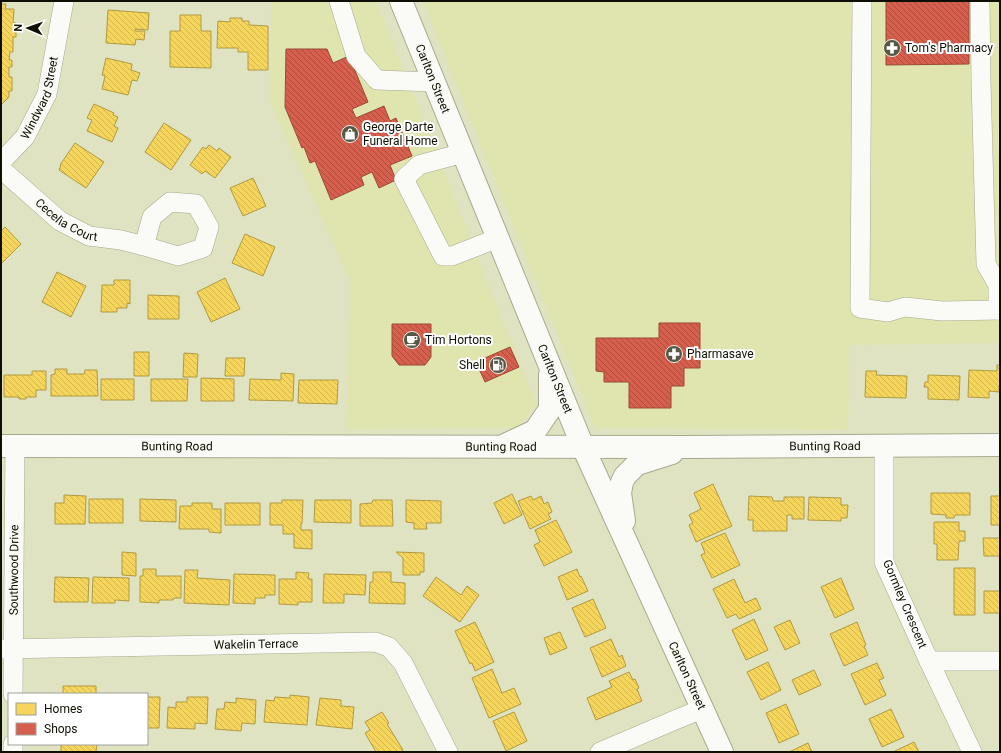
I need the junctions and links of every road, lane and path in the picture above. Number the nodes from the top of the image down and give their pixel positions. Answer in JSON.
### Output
{"nodes":[{"id":1,"x":64,"y":1,"type":"edge"},
{"id":2,"x":339,"y":1,"type":"edge"},
{"id":3,"x":401,"y":1,"type":"edge"},
{"id":4,"x":862,"y":1,"type":"edge"},
{"id":5,"x":980,"y":1,"type":"edge"},
{"id":6,"x":434,"y":82,"type":"junction"},
{"id":7,"x":463,"y":153,"type":"junction"},
{"id":8,"x":1,"y":162,"type":"edge"},
{"id":9,"x":1,"y":168,"type":"edge"},
{"id":10,"x":498,"y":238,"type":"junction"},
{"id":11,"x":144,"y":246,"type":"dead end"},
{"id":12,"x":999,"y":310,"type":"edge"},
{"id":13,"x":550,"y":366,"type":"junction"},
{"id":14,"x":884,"y":445,"type":"junction"},
{"id":15,"x":1000,"y":445,"type":"edge"},
{"id":16,"x":8,"y":446,"type":"edge"},
{"id":17,"x":501,"y":446,"type":"junction"},
{"id":18,"x":583,"y":447,"type":"junction"},
{"id":19,"x":688,"y":447,"type":"junction"},
{"id":20,"x":626,"y":540,"type":"junction"},
{"id":21,"x":7,"y":649,"type":"edge"},
{"id":22,"x":928,"y":661,"type":"junction"},
{"id":23,"x":1000,"y":661,"type":"edge"},
{"id":24,"x":13,"y":693,"type":"edge"},
{"id":25,"x":702,"y":709,"type":"junction"},
{"id":26,"x":448,"y":752,"type":"edge"},
{"id":27,"x":600,"y":752,"type":"edge"},
{"id":28,"x":722,"y":752,"type":"edge"},
{"id":29,"x":972,"y":752,"type":"edge"}],
"edges":[{"from":1,"to":8,"type":"street","name":"Windward Street"},
{"from":2,"to":6,"type":"street"},
{"from":3,"to":6,"type":"main road","name":"Carlton Street"},
{"from":4,"to":12,"type":"street"},
{"from":5,"to":12,"type":"street"},
{"from":6,"to":7,"type":"main road","name":"Carlton Street"},
{"from":7,"to":10,"type":"main road","name":"Carlton Street"},
{"from":7,"to":10,"type":"street"},
{"from":9,"to":11,"type":"street","name":"Cecelia Court"},
{"from":10,"to":13,"type":"main road","name":"Carlton Street"},
{"from":13,"to":17,"type":"main road"},
{"from":13,"to":18,"type":"main road","name":"Carlton Street"},
{"from":14,"to":15,"type":"main road","name":"Bunting Road"},
{"from":14,"to":19,"type":"main road","name":"Bunting Road"},
{"from":14,"to":22,"type":"street","name":"Gormley Crescent"},
{"from":16,"to":17,"type":"main road","name":"Bunting Road"},
{"from":16,"to":21,"type":"street","name":"Southwood Drive"},
{"from":17,"to":18,"type":"main road","name":"Bunting Road"},
{"from":18,"to":19,"type":"main road","name":"Bunting Road"},
{"from":18,"to":20,"type":"main road","name":"Carlton Street"},
{"from":19,"to":20,"type":"main road"},
{"from":20,"to":25,"type":"main road","name":"Carlton Street"},
{"from":21,"to":24,"type":"street","name":"Southwood Drive"},
{"from":21,"to":26,"type":"street","name":"Wakelin Terrace"},
{"from":22,"to":23,"type":"street"},
{"from":22,"to":29,"type":"street","name":"Gormley Crescent"},
{"from":25,"to":27,"type":"street"},
{"from":25,"to":28,"type":"main road","name":"Carlton Street"}]}
